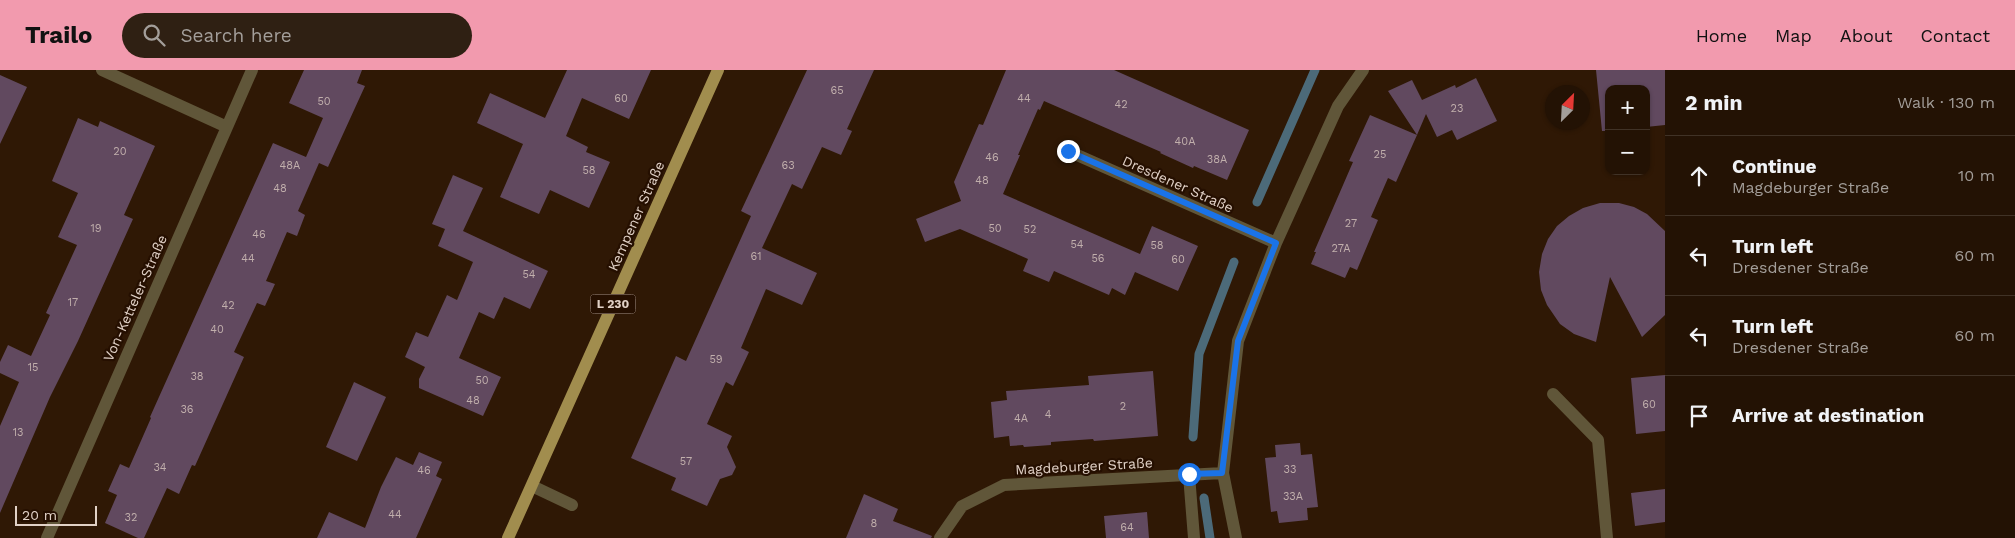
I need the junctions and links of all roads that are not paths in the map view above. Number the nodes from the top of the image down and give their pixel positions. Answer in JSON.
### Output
{"nodes":[{"id":1,"x":102,"y":70,"type":"edge"},
{"id":2,"x":252,"y":70,"type":"edge"},
{"id":3,"x":718,"y":70,"type":"edge"},
{"id":4,"x":1363,"y":70,"type":"edge"},
{"id":5,"x":227,"y":127,"type":"junction"},
{"id":6,"x":1068,"y":151,"type":"dead end"},
{"id":7,"x":1276,"y":243,"type":"junction"},
{"id":8,"x":1553,"y":394,"type":"dead end"},
{"id":9,"x":1222,"y":473,"type":"junction"},
{"id":10,"x":1189,"y":474,"type":"junction"},
{"id":11,"x":532,"y":486,"type":"junction"},
{"id":12,"x":572,"y":505,"type":"dead end"},
{"id":13,"x":47,"y":538,"type":"edge"},
{"id":14,"x":508,"y":538,"type":"edge"},
{"id":15,"x":940,"y":538,"type":"edge"},
{"id":16,"x":1194,"y":538,"type":"edge"},
{"id":17,"x":1236,"y":538,"type":"edge"},
{"id":18,"x":1607,"y":538,"type":"edge"}],
"edges":[{"from":1,"to":5,"type":"street"},
{"from":2,"to":5,"type":"street","name":"Von-Ketteler-Straße"},
{"from":3,"to":11,"type":"main road","name":"Kempener Straße","number":"L 230"},
{"from":4,"to":7,"type":"street"},
{"from":5,"to":13,"type":"street","name":"Von-Ketteler-Straße"},
{"from":6,"to":7,"type":"street","name":"Dresdener Straße"},
{"from":7,"to":9,"type":"street"},
{"from":8,"to":18,"type":"street"},
{"from":9,"to":10,"type":"street","name":"Magdeburger Straße"},
{"from":9,"to":17,"type":"street"},
{"from":10,"to":15,"type":"street","name":"Magdeburger Straße"},
{"from":10,"to":16,"type":"street"},
{"from":11,"to":12,"type":"street"},
{"from":11,"to":14,"type":"main road","name":"Kempener Straße","number":"L 230"}]}
